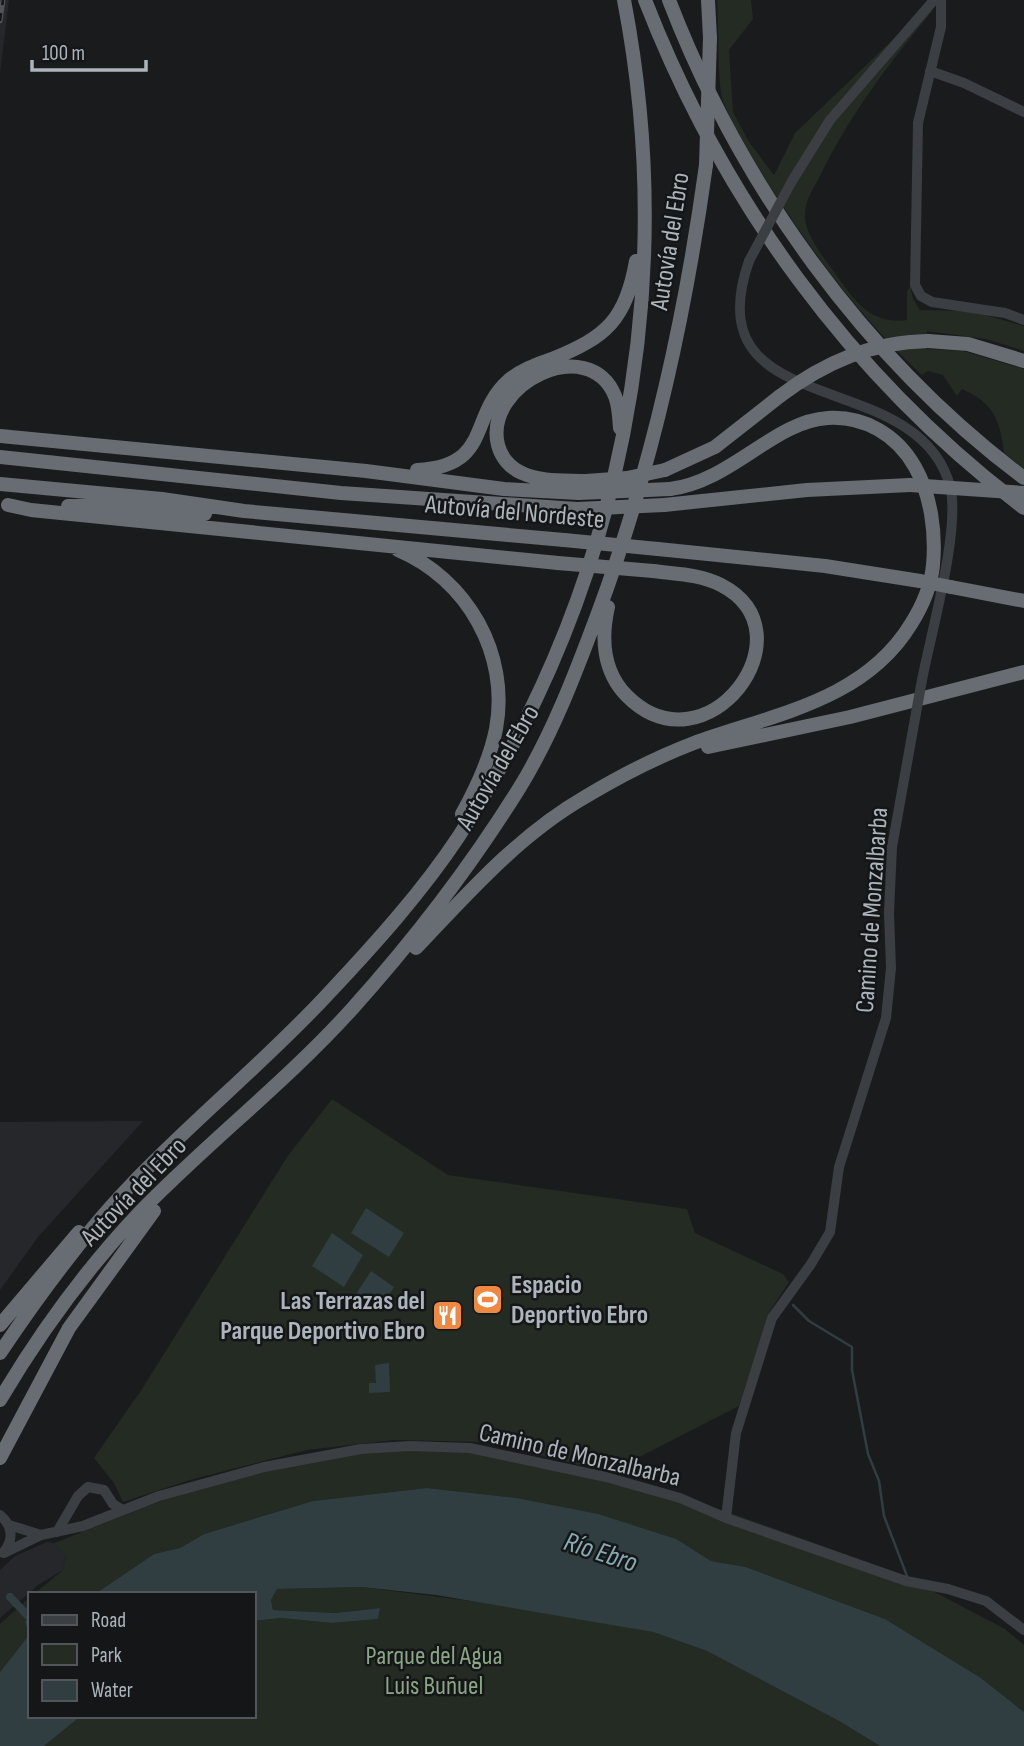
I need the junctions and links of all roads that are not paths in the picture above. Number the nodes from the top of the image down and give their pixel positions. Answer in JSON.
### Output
{"nodes":[{"id":1,"x":624,"y":0,"type":"edge"},
{"id":2,"x":645,"y":0,"type":"edge"},
{"id":3,"x":669,"y":0,"type":"edge"},
{"id":4,"x":708,"y":0,"type":"edge"},
{"id":5,"x":933,"y":0,"type":"edge"},
{"id":6,"x":941,"y":0,"type":"edge"},
{"id":7,"x":930,"y":71,"type":"junction"},
{"id":8,"x":1024,"y":112,"type":"edge"},
{"id":9,"x":645,"y":237,"type":"junction"},
{"id":10,"x":1024,"y":320,"type":"edge"},
{"id":11,"x":1024,"y":361,"type":"edge"},
{"id":12,"x":0,"y":436,"type":"edge"},
{"id":13,"x":622,"y":440,"type":"junction"},
{"id":14,"x":652,"y":440,"type":"junction"},
{"id":15,"x":132,"y":450,"type":"junction"},
{"id":16,"x":0,"y":457,"type":"edge"},
{"id":17,"x":366,"y":471,"type":"junction"},
{"id":18,"x":1024,"y":478,"type":"edge"},
{"id":19,"x":259,"y":483,"type":"junction"},
{"id":20,"x":0,"y":484,"type":"edge"},
{"id":21,"x":582,"y":487,"type":"junction"},
{"id":22,"x":1024,"y":493,"type":"edge"},
{"id":23,"x":4,"y":505,"type":"edge"},
{"id":24,"x":1024,"y":509,"type":"edge"},
{"id":25,"x":244,"y":511,"type":"junction"},
{"id":26,"x":384,"y":545,"type":"junction"},
{"id":27,"x":1024,"y":601,"type":"edge"},
{"id":28,"x":1024,"y":672,"type":"edge"},
{"id":29,"x":639,"y":768,"type":"junction"},
{"id":30,"x":408,"y":902,"type":"junction"},
{"id":31,"x":291,"y":1072,"type":"junction"},
{"id":32,"x":249,"y":1110,"type":"junction"},
{"id":33,"x":130,"y":1186,"type":"junction"},
{"id":34,"x":0,"y":1325,"type":"edge"},
{"id":35,"x":0,"y":1353,"type":"edge"},
{"id":36,"x":0,"y":1400,"type":"edge"},
{"id":37,"x":0,"y":1458,"type":"edge"},
{"id":38,"x":110,"y":1499,"type":"junction"},
{"id":39,"x":123,"y":1510,"type":"junction"},
{"id":40,"x":0,"y":1515,"type":"edge"},
{"id":41,"x":726,"y":1518,"type":"junction"},
{"id":42,"x":102,"y":1519,"type":"junction"},
{"id":43,"x":9,"y":1525,"type":"junction"},
{"id":44,"x":57,"y":1532,"type":"junction"},
{"id":45,"x":41,"y":1535,"type":"junction"},
{"id":46,"x":2,"y":1554,"type":"edge"},
{"id":47,"x":1024,"y":1630,"type":"edge"}],
"edges":[{"from":1,"to":9,"type":"highway","name":"Autovía del Ebro"},
{"from":2,"to":24,"type":"highway"},
{"from":3,"to":18,"type":"highway"},
{"from":4,"to":14,"type":"highway","name":"Autovía del Ebro","bridge":true},
{"from":5,"to":41,"type":"street","name":"Camino de Monzalbarba","bridge":true},
{"from":6,"to":7,"type":"street"},
{"from":7,"to":8,"type":"street"},
{"from":7,"to":10,"type":"street"},
{"from":9,"to":13,"type":"highway","name":"Autovía del Ebro"},
{"from":9,"to":17,"type":"highway"},
{"from":11,"to":21,"type":"highway","bridge":true},
{"from":12,"to":15,"type":"highway"},
{"from":13,"to":21,"type":"highway"},
{"from":13,"to":30,"type":"highway","name":"Autovía del Ebro"},
{"from":14,"to":26,"type":"highway","bridge":true},
{"from":14,"to":31,"type":"highway","name":"Autovía del Ebro"},
{"from":15,"to":17,"type":"highway"},
{"from":15,"to":19,"type":"highway"},
{"from":16,"to":19,"type":"highway","name":"Autovía del Nordeste"},
{"from":17,"to":21,"type":"highway"},
{"from":19,"to":22,"type":"highway","name":"Autovía del Nordeste","bridge":true},
{"from":20,"to":25,"type":"highway","name":"Autovía del Nordeste"},
{"from":21,"to":29,"type":"highway","bridge":true},
{"from":23,"to":25,"type":"highway"},
{"from":23,"to":26,"type":"highway"},
{"from":25,"to":27,"type":"highway","name":"Autovía del Nordeste","bridge":true},
{"from":26,"to":30,"type":"highway"},
{"from":28,"to":29,"type":"highway"},
{"from":29,"to":31,"type":"highway"},
{"from":30,"to":33,"type":"highway","name":"Autovía del Ebro"},
{"from":31,"to":32,"type":"highway","name":"Autovía del Ebro"},
{"from":32,"to":36,"type":"highway","name":"Autovía del Ebro"},
{"from":32,"to":37,"type":"highway"},
{"from":33,"to":34,"type":"highway"},
{"from":33,"to":35,"type":"highway","name":"Autovía del Ebro"},
{"from":38,"to":39,"type":"street"},
{"from":38,"to":42,"type":"street"},
{"from":38,"to":44,"type":"street"},
{"from":39,"to":41,"type":"street","name":"Camino de Monzalbarba"},
{"from":39,"to":42,"type":"street","name":"Camino de Monzalbarba"},
{"from":40,"to":43,"type":"street"},
{"from":41,"to":47,"type":"street"},
{"from":42,"to":44,"type":"street","name":"Camino de Monzalbarba"},
{"from":43,"to":45,"type":"street"},
{"from":43,"to":46,"type":"street"},
{"from":44,"to":45,"type":"street","name":"Camino de Monzalbarba"},
{"from":45,"to":46,"type":"street"}]}
